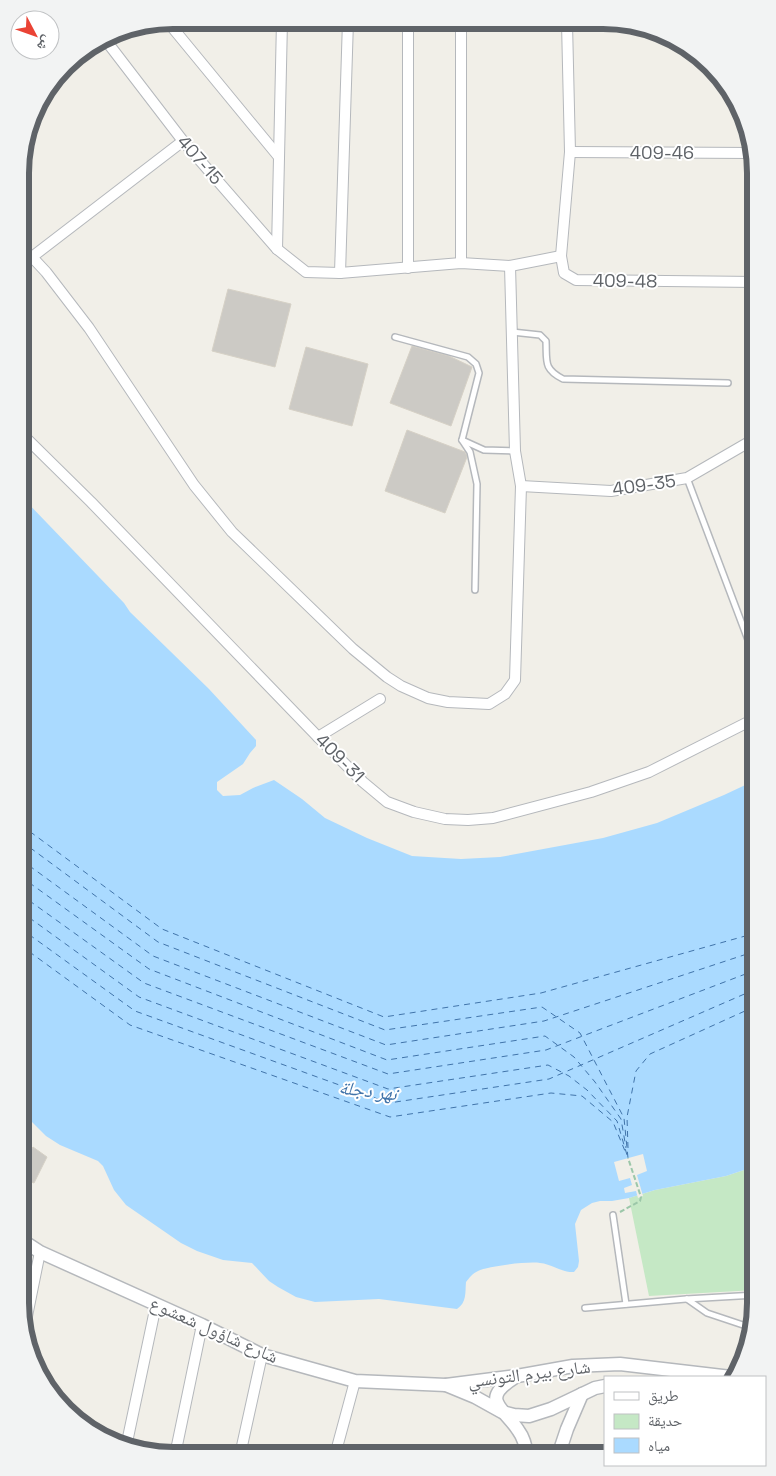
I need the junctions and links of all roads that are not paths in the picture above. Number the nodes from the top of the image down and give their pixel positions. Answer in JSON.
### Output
{"nodes":[{"id":1,"x":174,"y":29,"type":"edge"},
{"id":2,"x":282,"y":29,"type":"edge"},
{"id":3,"x":348,"y":29,"type":"edge"},
{"id":4,"x":408,"y":29,"type":"edge"},
{"id":5,"x":461,"y":29,"type":"edge"},
{"id":6,"x":567,"y":29,"type":"edge"},
{"id":7,"x":109,"y":44,"type":"edge"},
{"id":8,"x":183,"y":142,"type":"junction"},
{"id":9,"x":570,"y":152,"type":"junction"},
{"id":10,"x":745,"y":153,"type":"edge"},
{"id":11,"x":279,"y":157,"type":"junction"},
{"id":12,"x":277,"y":249,"type":"junction"},
{"id":13,"x":29,"y":255,"type":"edge"},
{"id":14,"x":560,"y":256,"type":"junction"},
{"id":15,"x":32,"y":257,"type":"junction"},
{"id":16,"x":461,"y":263,"type":"junction"},
{"id":17,"x":510,"y":266,"type":"junction"},
{"id":18,"x":408,"y":268,"type":"junction"},
{"id":19,"x":340,"y":274,"type":"junction"},
{"id":20,"x":747,"y":282,"type":"edge"},
{"id":21,"x":512,"y":332,"type":"junction"},
{"id":22,"x":395,"y":337,"type":"dead end"},
{"id":23,"x":728,"y":383,"type":"dead end"},
{"id":24,"x":462,"y":440,"type":"junction"},
{"id":25,"x":29,"y":441,"type":"edge"},
{"id":26,"x":747,"y":443,"type":"edge"},
{"id":27,"x":515,"y":452,"type":"junction"},
{"id":28,"x":687,"y":478,"type":"junction"},
{"id":29,"x":521,"y":486,"type":"junction"},
{"id":30,"x":475,"y":590,"type":"dead end"},
{"id":31,"x":747,"y":637,"type":"edge"},
{"id":32,"x":380,"y":699,"type":"dead end"},
{"id":33,"x":747,"y":723,"type":"edge"},
{"id":34,"x":318,"y":737,"type":"junction"},
{"id":35,"x":613,"y":1215,"type":"road end"},
{"id":36,"x":29,"y":1245,"type":"edge"},
{"id":37,"x":40,"y":1252,"type":"junction"},
{"id":38,"x":747,"y":1296,"type":"edge"},
{"id":39,"x":686,"y":1299,"type":"junction"},
{"id":40,"x":626,"y":1304,"type":"junction"},
{"id":41,"x":29,"y":1305,"type":"edge"},
{"id":42,"x":156,"y":1305,"type":"junction"},
{"id":43,"x":585,"y":1308,"type":"dead end"},
{"id":44,"x":202,"y":1325,"type":"junction"},
{"id":45,"x":745,"y":1326,"type":"edge"},
{"id":46,"x":262,"y":1355,"type":"junction"},
{"id":47,"x":517,"y":1376,"type":"junction"},
{"id":48,"x":722,"y":1376,"type":"edge"},
{"id":49,"x":355,"y":1381,"type":"junction"},
{"id":50,"x":446,"y":1385,"type":"junction"},
{"id":51,"x":604,"y":1386,"type":"edge"},
{"id":52,"x":582,"y":1394,"type":"junction"},
{"id":53,"x":502,"y":1412,"type":"junction"},
{"id":54,"x":127,"y":1440,"type":"edge"},
{"id":55,"x":177,"y":1447,"type":"edge"},
{"id":56,"x":242,"y":1447,"type":"edge"},
{"id":57,"x":337,"y":1447,"type":"edge"},
{"id":58,"x":526,"y":1447,"type":"edge"},
{"id":59,"x":561,"y":1447,"type":"edge"}],
"edges":[{"from":1,"to":11,"type":"street"},
{"from":2,"to":11,"type":"street"},
{"from":3,"to":19,"type":"street"},
{"from":4,"to":18,"type":"street"},
{"from":5,"to":16,"type":"street"},
{"from":6,"to":9,"type":"street"},
{"from":7,"to":8,"type":"street","name":"407-15"},
{"from":8,"to":12,"type":"street","name":"407-15"},
{"from":8,"to":15,"type":"street"},
{"from":9,"to":10,"type":"street","name":"409-46"},
{"from":9,"to":14,"type":"street"},
{"from":11,"to":12,"type":"street"},
{"from":12,"to":19,"type":"street","name":"407-15"},
{"from":13,"to":15,"type":"street"},
{"from":14,"to":17,"type":"street"},
{"from":14,"to":20,"type":"street","name":"409-48"},
{"from":15,"to":29,"type":"street"},
{"from":16,"to":17,"type":"street"},
{"from":16,"to":18,"type":"street"},
{"from":17,"to":21,"type":"street"},
{"from":18,"to":19,"type":"street"},
{"from":21,"to":23,"type":"lane"},
{"from":21,"to":27,"type":"street"},
{"from":22,"to":24,"type":"lane"},
{"from":24,"to":27,"type":"lane"},
{"from":24,"to":30,"type":"lane"},
{"from":25,"to":34,"type":"street","name":"409-31"},
{"from":26,"to":28,"type":"street","name":"409-35"},
{"from":27,"to":29,"type":"street"},
{"from":28,"to":29,"type":"street","name":"409-35"},
{"from":28,"to":31,"type":"lane"},
{"from":32,"to":34,"type":"street"},
{"from":33,"to":34,"type":"street","name":"409-31"},
{"from":35,"to":40,"type":"lane"},
{"from":36,"to":37,"type":"street","name":"شارع شاؤول شعشوع"},
{"from":37,"to":41,"type":"street"},
{"from":37,"to":42,"type":"street","name":"شارع شاؤول شعشوع"},
{"from":38,"to":39,"type":"lane"},
{"from":39,"to":40,"type":"lane"},
{"from":39,"to":45,"type":"lane"},
{"from":40,"to":43,"type":"lane"},
{"from":42,"to":44,"type":"street","name":"شارع شاؤول شعشوع"},
{"from":42,"to":54,"type":"street"},
{"from":44,"to":46,"type":"street","name":"شارع شاؤول شعشوع"},
{"from":44,"to":55,"type":"street"},
{"from":46,"to":49,"type":"street","name":"شارع شاؤول شعشوع"},
{"from":46,"to":56,"type":"street"},
{"from":47,"to":48,"type":"street","name":"شارع بيرم التونسي"},
{"from":47,"to":50,"type":"street","name":"شارع بيرم التونسي"},
{"from":47,"to":53,"type":"street"},
{"from":49,"to":50,"type":"street","name":"شارع شاؤول شعشوع"},
{"from":49,"to":57,"type":"street"},
{"from":50,"to":53,"type":"street","name":"شارع شاؤول شعشوع"},
{"from":51,"to":52,"type":"street","name":"شارع بيرم التونسي"},
{"from":52,"to":53,"type":"street","name":"شارع بيرم التونسي"},
{"from":52,"to":59,"type":"street"},
{"from":53,"to":58,"type":"street"}]}
